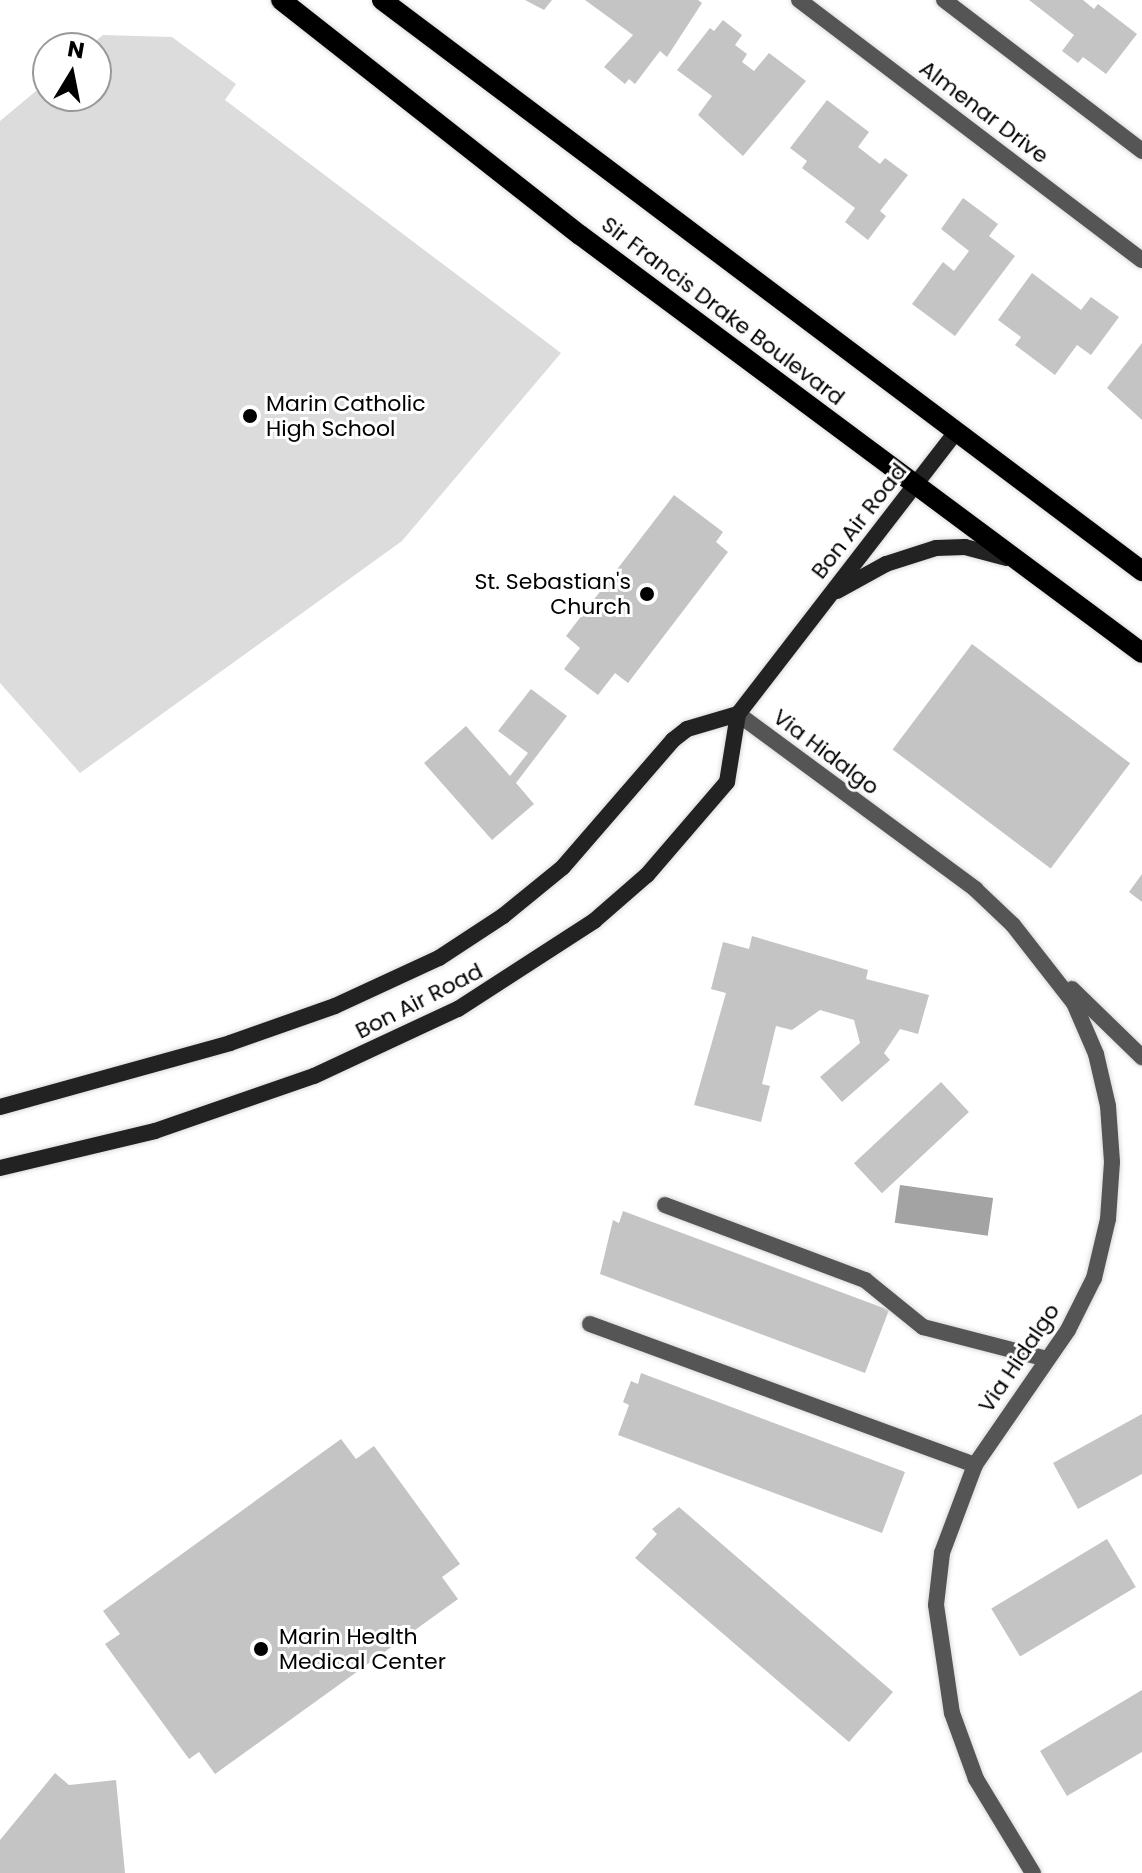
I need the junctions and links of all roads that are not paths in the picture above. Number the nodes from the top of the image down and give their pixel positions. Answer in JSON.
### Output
{"nodes":[{"id":1,"x":281,"y":0,"type":"edge"},
{"id":2,"x":382,"y":0,"type":"edge"},
{"id":3,"x":799,"y":0,"type":"edge"},
{"id":4,"x":944,"y":0,"type":"edge"},
{"id":5,"x":1142,"y":151,"type":"edge"},
{"id":6,"x":1142,"y":260,"type":"edge"},
{"id":7,"x":957,"y":431,"type":"junction"},
{"id":8,"x":915,"y":485,"type":"junction"},
{"id":9,"x":1021,"y":563,"type":"junction"},
{"id":10,"x":1142,"y":571,"type":"edge"},
{"id":11,"x":829,"y":596,"type":"junction"},
{"id":12,"x":1142,"y":653,"type":"edge"},
{"id":13,"x":738,"y":714,"type":"junction"},
{"id":14,"x":1048,"y":966,"type":"junction"},
{"id":15,"x":1142,"y":1057,"type":"edge"},
{"id":16,"x":0,"y":1107,"type":"edge"},
{"id":17,"x":0,"y":1168,"type":"edge"},
{"id":18,"x":665,"y":1205,"type":"dead end"},
{"id":19,"x":590,"y":1324,"type":"dead end"},
{"id":20,"x":1047,"y":1359,"type":"junction"},
{"id":21,"x":975,"y":1465,"type":"junction"},
{"id":22,"x":1033,"y":1873,"type":"edge"}],
"edges":[{"from":1,"to":8,"type":"main road","name":"Sir Francis Drake Boulevard"},
{"from":2,"to":7,"type":"main road","name":"Sir Francis Drake Boulevard"},
{"from":3,"to":6,"type":"street","name":"Almenar Drive"},
{"from":4,"to":5,"type":"street"},
{"from":7,"to":8,"type":"main road","name":"Bon Air Road"},
{"from":7,"to":10,"type":"main road","name":"Sir Francis Drake Boulevard"},
{"from":8,"to":9,"type":"main road","name":"Sir Francis Drake Boulevard"},
{"from":8,"to":11,"type":"main road","name":"Bon Air Road"},
{"from":9,"to":11,"type":"main road"},
{"from":9,"to":12,"type":"main road","name":"Sir Francis Drake Boulevard"},
{"from":11,"to":13,"type":"main road","name":"Bon Air Road"},
{"from":13,"to":14,"type":"street","name":"Via Hidalgo"},
{"from":13,"to":16,"type":"main road","name":"Bon Air Road"},
{"from":13,"to":17,"type":"main road","name":"Bon Air Road"},
{"from":14,"to":15,"type":"street"},
{"from":14,"to":20,"type":"street","name":"Via Hidalgo"},
{"from":18,"to":20,"type":"street"},
{"from":19,"to":21,"type":"street"},
{"from":20,"to":21,"type":"street","name":"Via Hidalgo"},
{"from":21,"to":22,"type":"street","name":"Via Hidalgo"}]}
